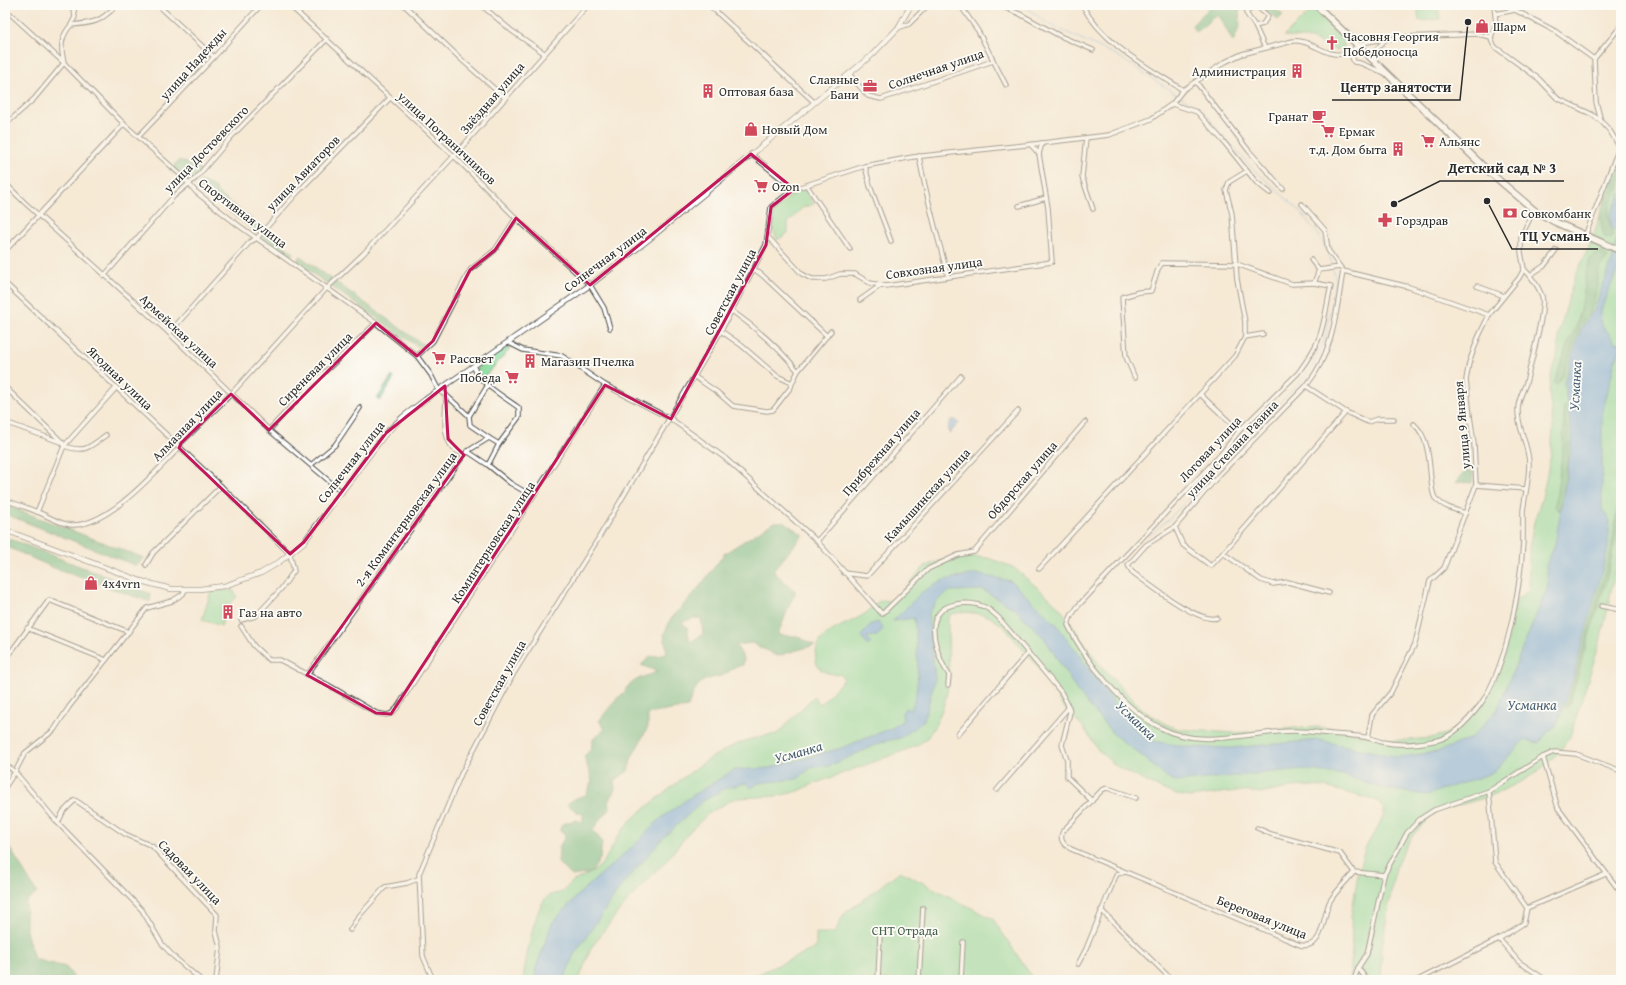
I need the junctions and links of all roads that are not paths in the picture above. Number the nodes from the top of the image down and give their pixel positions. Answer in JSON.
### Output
{"nodes":[{"id":1,"x":68,"y":5,"type":"edge"},
{"id":2,"x":117,"y":5,"type":"edge"},
{"id":3,"x":158,"y":5,"type":"edge"},
{"id":4,"x":261,"y":5,"type":"edge"},
{"id":5,"x":289,"y":5,"type":"edge"},
{"id":6,"x":404,"y":5,"type":"edge"},
{"id":7,"x":481,"y":5,"type":"edge"},
{"id":8,"x":588,"y":5,"type":"edge"},
{"id":9,"x":709,"y":5,"type":"edge"},
{"id":10,"x":716,"y":5,"type":"edge"},
{"id":11,"x":911,"y":5,"type":"edge"},
{"id":12,"x":928,"y":5,"type":"edge"},
{"id":13,"x":960,"y":5,"type":"edge"},
{"id":14,"x":998,"y":5,"type":"edge"},
{"id":15,"x":1082,"y":5,"type":"edge"},
{"id":16,"x":1254,"y":5,"type":"edge"},
{"id":17,"x":1316,"y":5,"type":"edge"},
{"id":18,"x":1494,"y":5,"type":"edge"},
{"id":19,"x":5,"y":9,"type":"edge"},
{"id":20,"x":717,"y":12,"type":"junction"},
{"id":21,"x":1495,"y":14,"type":"junction"},
{"id":22,"x":71,"y":25,"type":"junction"},
{"id":23,"x":1255,"y":26,"type":"junction"},
{"id":24,"x":1621,"y":26,"type":"edge"},
{"id":25,"x":898,"y":28,"type":"junction"},
{"id":26,"x":1491,"y":37,"type":"junction"},
{"id":27,"x":327,"y":39,"type":"junction"},
{"id":28,"x":1385,"y":40,"type":"junction"},
{"id":29,"x":1358,"y":45,"type":"junction"},
{"id":30,"x":1265,"y":48,"type":"junction"},
{"id":31,"x":1093,"y":50,"type":"dead end"},
{"id":32,"x":1350,"y":52,"type":"junction"},
{"id":33,"x":544,"y":53,"type":"junction"},
{"id":34,"x":214,"y":57,"type":"junction"},
{"id":35,"x":1594,"y":59,"type":"junction"},
{"id":36,"x":993,"y":61,"type":"junction"},
{"id":37,"x":1374,"y":61,"type":"junction"},
{"id":38,"x":64,"y":63,"type":"junction"},
{"id":39,"x":848,"y":74,"type":"junction"},
{"id":40,"x":1390,"y":75,"type":"junction"},
{"id":41,"x":1196,"y":82,"type":"junction"},
{"id":42,"x":1006,"y":85,"type":"dead end"},
{"id":43,"x":1183,"y":90,"type":"junction"},
{"id":44,"x":390,"y":98,"type":"junction"},
{"id":45,"x":506,"y":99,"type":"junction"},
{"id":46,"x":814,"y":102,"type":"junction"},
{"id":47,"x":1172,"y":104,"type":"junction"},
{"id":48,"x":1601,"y":121,"type":"junction"},
{"id":49,"x":124,"y":124,"type":"junction"},
{"id":50,"x":5,"y":125,"type":"edge"},
{"id":51,"x":139,"y":136,"type":"junction"},
{"id":52,"x":1086,"y":138,"type":"junction"},
{"id":53,"x":1042,"y":143,"type":"junction"},
{"id":54,"x":1031,"y":144,"type":"junction"},
{"id":55,"x":1619,"y":146,"type":"edge"},
{"id":56,"x":751,"y":154,"type":"junction"},
{"id":57,"x":1039,"y":154,"type":"junction"},
{"id":58,"x":454,"y":156,"type":"junction"},
{"id":59,"x":919,"y":156,"type":"junction"},
{"id":60,"x":865,"y":166,"type":"junction"},
{"id":61,"x":1248,"y":171,"type":"junction"},
{"id":62,"x":5,"y":183,"type":"edge"},
{"id":63,"x":189,"y":184,"type":"junction"},
{"id":64,"x":807,"y":186,"type":"junction"},
{"id":65,"x":794,"y":189,"type":"junction"},
{"id":66,"x":1283,"y":189,"type":"dead end"},
{"id":67,"x":1270,"y":193,"type":"dead end"},
{"id":68,"x":1046,"y":198,"type":"junction"},
{"id":69,"x":1302,"y":204,"type":"dead end"},
{"id":70,"x":1019,"y":206,"type":"dead end"},
{"id":71,"x":1093,"y":209,"type":"dead end"},
{"id":72,"x":1534,"y":210,"type":"junction"},
{"id":73,"x":38,"y":214,"type":"junction"},
{"id":74,"x":516,"y":218,"type":"junction"},
{"id":75,"x":768,"y":237,"type":"junction"},
{"id":76,"x":257,"y":238,"type":"junction"},
{"id":77,"x":1587,"y":238,"type":"junction"},
{"id":78,"x":891,"y":240,"type":"dead end"},
{"id":79,"x":850,"y":249,"type":"dead end"},
{"id":80,"x":1556,"y":250,"type":"dead end"},
{"id":81,"x":5,"y":251,"type":"edge"},
{"id":82,"x":1621,"y":251,"type":"edge"},
{"id":83,"x":1311,"y":260,"type":"dead end"},
{"id":84,"x":1237,"y":264,"type":"junction"},
{"id":85,"x":1340,"y":266,"type":"junction"},
{"id":86,"x":754,"y":269,"type":"junction"},
{"id":87,"x":1524,"y":269,"type":"junction"},
{"id":88,"x":1319,"y":270,"type":"junction"},
{"id":89,"x":1344,"y":271,"type":"junction"},
{"id":90,"x":1530,"y":275,"type":"junction"},
{"id":91,"x":104,"y":276,"type":"junction"},
{"id":92,"x":948,"y":277,"type":"junction"},
{"id":93,"x":5,"y":283,"type":"edge"},
{"id":94,"x":870,"y":283,"type":"junction"},
{"id":95,"x":1314,"y":283,"type":"junction"},
{"id":96,"x":881,"y":285,"type":"junction"},
{"id":97,"x":590,"y":286,"type":"junction"},
{"id":98,"x":1477,"y":286,"type":"dead end"},
{"id":99,"x":326,"y":289,"type":"junction"},
{"id":100,"x":870,"y":293,"type":"junction"},
{"id":101,"x":1504,"y":296,"type":"junction"},
{"id":102,"x":860,"y":300,"type":"dead end"},
{"id":103,"x":732,"y":311,"type":"junction"},
{"id":104,"x":1489,"y":315,"type":"junction"},
{"id":105,"x":376,"y":323,"type":"junction"},
{"id":106,"x":610,"y":328,"type":"dead end"},
{"id":107,"x":721,"y":331,"type":"junction"},
{"id":108,"x":831,"y":331,"type":"dead end"},
{"id":109,"x":169,"y":333,"type":"junction"},
{"id":110,"x":1263,"y":334,"type":"dead end"},
{"id":111,"x":827,"y":336,"type":"junction"},
{"id":112,"x":1245,"y":337,"type":"junction"},
{"id":113,"x":509,"y":342,"type":"junction"},
{"id":114,"x":417,"y":356,"type":"junction"},
{"id":115,"x":474,"y":367,"type":"junction"},
{"id":116,"x":798,"y":371,"type":"junction"},
{"id":117,"x":695,"y":376,"type":"junction"},
{"id":118,"x":961,"y":376,"type":"dead end"},
{"id":119,"x":1135,"y":378,"type":"dead end"},
{"id":120,"x":792,"y":383,"type":"junction"},
{"id":121,"x":488,"y":385,"type":"junction"},
{"id":122,"x":605,"y":385,"type":"junction"},
{"id":123,"x":1306,"y":386,"type":"junction"},
{"id":124,"x":5,"y":387,"type":"edge"},
{"id":125,"x":116,"y":388,"type":"junction"},
{"id":126,"x":439,"y":390,"type":"junction"},
{"id":127,"x":231,"y":394,"type":"junction"},
{"id":128,"x":1200,"y":394,"type":"junction"},
{"id":129,"x":446,"y":395,"type":"junction"},
{"id":130,"x":360,"y":408,"type":"dead end"},
{"id":131,"x":1018,"y":411,"type":"dead end"},
{"id":132,"x":1346,"y":412,"type":"junction"},
{"id":133,"x":469,"y":416,"type":"junction"},
{"id":134,"x":671,"y":419,"type":"junction"},
{"id":135,"x":1394,"y":419,"type":"dead end"},
{"id":136,"x":5,"y":422,"type":"edge"},
{"id":137,"x":1085,"y":422,"type":"dead end"},
{"id":138,"x":1414,"y":424,"type":"dead end"},
{"id":139,"x":269,"y":430,"type":"junction"},
{"id":140,"x":1239,"y":431,"type":"junction"},
{"id":141,"x":106,"y":435,"type":"dead end"},
{"id":142,"x":489,"y":438,"type":"junction"},
{"id":143,"x":64,"y":444,"type":"junction"},
{"id":144,"x":499,"y":444,"type":"junction"},
{"id":145,"x":179,"y":448,"type":"junction"},
{"id":146,"x":467,"y":451,"type":"junction"},
{"id":147,"x":464,"y":455,"type":"junction"},
{"id":148,"x":311,"y":465,"type":"junction"},
{"id":149,"x":488,"y":465,"type":"junction"},
{"id":150,"x":1476,"y":485,"type":"junction"},
{"id":151,"x":221,"y":486,"type":"junction"},
{"id":152,"x":1526,"y":489,"type":"junction"},
{"id":153,"x":342,"y":492,"type":"junction"},
{"id":154,"x":537,"y":492,"type":"junction"},
{"id":155,"x":5,"y":500,"type":"edge"},
{"id":156,"x":37,"y":512,"type":"junction"},
{"id":157,"x":1466,"y":513,"type":"junction"},
{"id":158,"x":1175,"y":527,"type":"junction"},
{"id":159,"x":5,"y":530,"type":"edge"},
{"id":160,"x":817,"y":540,"type":"junction"},
{"id":161,"x":1223,"y":553,"type":"junction"},
{"id":162,"x":290,"y":554,"type":"junction"},
{"id":163,"x":146,"y":565,"type":"dead end"},
{"id":164,"x":1039,"y":568,"type":"dead end"},
{"id":165,"x":844,"y":573,"type":"junction"},
{"id":166,"x":185,"y":590,"type":"junction"},
{"id":167,"x":1330,"y":593,"type":"dead end"},
{"id":168,"x":1601,"y":606,"type":"dead end"},
{"id":169,"x":1621,"y":610,"type":"edge"},
{"id":170,"x":1217,"y":618,"type":"dead end"},
{"id":171,"x":241,"y":620,"type":"dead end"},
{"id":172,"x":241,"y":626,"type":"dead end"},
{"id":173,"x":27,"y":628,"type":"junction"},
{"id":174,"x":129,"y":632,"type":"junction"},
{"id":175,"x":1028,"y":652,"type":"junction"},
{"id":176,"x":5,"y":660,"type":"edge"},
{"id":177,"x":106,"y":660,"type":"junction"},
{"id":178,"x":307,"y":675,"type":"junction"},
{"id":179,"x":948,"y":685,"type":"dead end"},
{"id":180,"x":1069,"y":707,"type":"junction"},
{"id":181,"x":958,"y":734,"type":"dead end"},
{"id":182,"x":1368,"y":738,"type":"junction"},
{"id":183,"x":1543,"y":757,"type":"junction"},
{"id":184,"x":5,"y":764,"type":"edge"},
{"id":185,"x":1621,"y":771,"type":"edge"},
{"id":186,"x":15,"y":772,"type":"junction"},
{"id":187,"x":5,"y":787,"type":"edge"},
{"id":188,"x":997,"y":790,"type":"dead end"},
{"id":189,"x":1489,"y":791,"type":"junction"},
{"id":190,"x":1136,"y":798,"type":"dead end"},
{"id":191,"x":1092,"y":801,"type":"junction"},
{"id":192,"x":58,"y":823,"type":"junction"},
{"id":193,"x":1257,"y":828,"type":"dead end"},
{"id":194,"x":1126,"y":872,"type":"junction"},
{"id":195,"x":1354,"y":872,"type":"junction"},
{"id":196,"x":1606,"y":874,"type":"junction"},
{"id":197,"x":1384,"y":875,"type":"junction"},
{"id":198,"x":418,"y":879,"type":"junction"},
{"id":199,"x":1620,"y":890,"type":"edge"},
{"id":200,"x":923,"y":908,"type":"dead end"},
{"id":201,"x":1527,"y":908,"type":"junction"},
{"id":202,"x":1101,"y":910,"type":"junction"},
{"id":203,"x":350,"y":930,"type":"dead end"},
{"id":204,"x":880,"y":935,"type":"dead end"},
{"id":205,"x":1499,"y":939,"type":"junction"},
{"id":206,"x":963,"y":942,"type":"dead end"},
{"id":207,"x":1078,"y":964,"type":"dead end"},
{"id":208,"x":1358,"y":968,"type":"junction"},
{"id":209,"x":201,"y":980,"type":"edge"},
{"id":210,"x":216,"y":980,"type":"edge"},
{"id":211,"x":433,"y":980,"type":"edge"},
{"id":212,"x":878,"y":980,"type":"edge"},
{"id":213,"x":919,"y":980,"type":"edge"},
{"id":214,"x":961,"y":980,"type":"edge"},
{"id":215,"x":1172,"y":980,"type":"edge"},
{"id":216,"x":1354,"y":980,"type":"edge"},
{"id":217,"x":1367,"y":980,"type":"edge"},
{"id":218,"x":1418,"y":980,"type":"edge"},
{"id":219,"x":1546,"y":980,"type":"edge"}],
"edges":[{"from":1,"to":22,"type":"street"},
{"from":2,"to":22,"type":"street"},
{"from":3,"to":34,"type":"street"},
{"from":4,"to":34,"type":"street","name":"улица Надежды"},
{"from":5,"to":27,"type":"street","name":"улица Пограничников"},
{"from":6,"to":45,"type":"street"},
{"from":7,"to":33,"type":"street"},
{"from":8,"to":33,"type":"street","name":"Звёздная улица"},
{"from":9,"to":20,"type":"street"},
{"from":10,"to":20,"type":"street"},
{"from":11,"to":25,"type":"street","name":"Солнечная улица"},
{"from":12,"to":25,"type":"street","name":"Солнечная улица"},
{"from":13,"to":36,"type":"street","name":"Солнечная улица"},
{"from":14,"to":31,"type":"street"},
{"from":15,"to":43,"type":"street"},
{"from":16,"to":23,"type":"street"},
{"from":16,"to":23,"type":"street"},
{"from":17,"to":29,"type":"main road"},
{"from":18,"to":21,"type":"street"},
{"from":19,"to":38,"type":"street","name":"Спортивная улица"},
{"from":20,"to":46,"type":"street"},
{"from":21,"to":26,"type":"street"},
{"from":21,"to":35,"type":"street"},
{"from":22,"to":38,"type":"street"},
{"from":23,"to":30,"type":"street"},
{"from":24,"to":35,"type":"street"},
{"from":25,"to":39,"type":"street","name":"Солнечная улица"},
{"from":26,"to":28,"type":"street"},
{"from":26,"to":48,"type":"street"},
{"from":27,"to":44,"type":"street","name":"улица Пограничников"},
{"from":27,"to":63,"type":"street","name":"улица Достоевского"},
{"from":28,"to":29,"type":"street"},
{"from":28,"to":37,"type":"street"},
{"from":29,"to":32,"type":"street"},
{"from":29,"to":37,"type":"main road"},
{"from":30,"to":32,"type":"street","name":"Советская улица"},
{"from":30,"to":41,"type":"street","name":"Советская улица"},
{"from":32,"to":40,"type":"street"},
{"from":33,"to":45,"type":"street","name":"Звёздная улица"},
{"from":34,"to":51,"type":"street","name":"улица Надежды"},
{"from":35,"to":48,"type":"street"},
{"from":36,"to":39,"type":"street","name":"Солнечная улица"},
{"from":36,"to":42,"type":"street","name":"Солнечная улица"},
{"from":37,"to":40,"type":"main road"},
{"from":38,"to":49,"type":"street","name":"Спортивная улица"},
{"from":38,"to":50,"type":"street"},
{"from":39,"to":46,"type":"street","name":"Солнечная улица"},
{"from":40,"to":72,"type":"main road"},
{"from":41,"to":43,"type":"street","name":"Советская улица"},
{"from":41,"to":66,"type":"street"},
{"from":43,"to":47,"type":"street","name":"Советская улица"},
{"from":44,"to":58,"type":"street","name":"улица Пограничников"},
{"from":44,"to":76,"type":"street","name":"улица Авиаторов"},
{"from":45,"to":58,"type":"street","name":"Звёздная улица"},
{"from":46,"to":56,"type":"street","name":"Солнечная улица"},
{"from":47,"to":52,"type":"street","name":"Советская улица"},
{"from":47,"to":61,"type":"street"},
{"from":48,"to":55,"type":"street"},
{"from":49,"to":51,"type":"street","name":"Спортивная улица"},
{"from":49,"to":73,"type":"street"},
{"from":51,"to":63,"type":"street","name":"Спортивная улица"},
{"from":52,"to":53,"type":"street","name":"Советская улица"},
{"from":52,"to":71,"type":"street"},
{"from":53,"to":54,"type":"street","name":"Советская улица"},
{"from":53,"to":57,"type":"street"},
{"from":54,"to":57,"type":"street"},
{"from":54,"to":59,"type":"street","name":"Советская улица"},
{"from":55,"to":77,"type":"street"},
{"from":56,"to":65,"type":"street"},
{"from":56,"to":97,"type":"street","name":"Солнечная улица"},
{"from":57,"to":68,"type":"street"},
{"from":58,"to":74,"type":"street","name":"улица Пограничников"},
{"from":58,"to":99,"type":"street","name":"Звёздная улица"},
{"from":59,"to":60,"type":"street","name":"Советская улица"},
{"from":59,"to":92,"type":"street"},
{"from":60,"to":64,"type":"street","name":"Советская улица"},
{"from":60,"to":78,"type":"street"},
{"from":61,"to":67,"type":"street"},
{"from":61,"to":84,"type":"street"},
{"from":62,"to":73,"type":"street","name":"Армейская улица"},
{"from":63,"to":76,"type":"street","name":"Спортивная улица"},
{"from":63,"to":91,"type":"street","name":"улица Достоевского"},
{"from":64,"to":65,"type":"street","name":"Советская улица"},
{"from":64,"to":79,"type":"street"},
{"from":65,"to":75,"type":"street","name":"Советская улица"},
{"from":68,"to":70,"type":"street"},
{"from":68,"to":92,"type":"street","name":"Совхозная улица"},
{"from":69,"to":85,"type":"street"},
{"from":72,"to":77,"type":"main road"},
{"from":72,"to":87,"type":"street"},
{"from":73,"to":81,"type":"street"},
{"from":73,"to":91,"type":"street","name":"Армейская улица"},
{"from":74,"to":97,"type":"street","name":"улица Пограничников"},
{"from":74,"to":114,"type":"street"},
{"from":75,"to":86,"type":"street","name":"Советская улица"},
{"from":75,"to":94,"type":"street","name":"Совхозная улица"},
{"from":76,"to":99,"type":"street","name":"Спортивная улица"},
{"from":76,"to":109,"type":"street","name":"улица Авиаторов"},
{"from":77,"to":82,"type":"main road"},
{"from":80,"to":90,"type":"street"},
{"from":83,"to":88,"type":"street"},
{"from":84,"to":95,"type":"street","name":"Логовая улица"},
{"from":84,"to":112,"type":"street"},
{"from":84,"to":119,"type":"street","name":"Логовая улица"},
{"from":85,"to":88,"type":"street"},
{"from":85,"to":89,"type":"street"},
{"from":86,"to":103,"type":"street","name":"Советская улица"},
{"from":86,"to":111,"type":"street"},
{"from":87,"to":90,"type":"street"},
{"from":87,"to":101,"type":"street","name":"улица 9 Января"},
{"from":88,"to":95,"type":"street"},
{"from":89,"to":104,"type":"street"},
{"from":89,"to":123,"type":"street","name":"улица Степана Разина"},
{"from":90,"to":152,"type":"street"},
{"from":91,"to":109,"type":"street","name":"Армейская улица"},
{"from":92,"to":96,"type":"street","name":"Совхозная улица"},
{"from":93,"to":125,"type":"street","name":"Ягодная улица"},
{"from":94,"to":96,"type":"street","name":"Совхозная улица"},
{"from":94,"to":100,"type":"street"},
{"from":95,"to":140,"type":"street","name":"Логовая улица"},
{"from":96,"to":100,"type":"street"},
{"from":97,"to":106,"type":"street","name":"улица Пограничников"},
{"from":97,"to":113,"type":"street","name":"Солнечная улица"},
{"from":98,"to":101,"type":"street"},
{"from":99,"to":105,"type":"street","name":"Спортивная улица"},
{"from":99,"to":127,"type":"street","name":"Алмазная улица"},
{"from":100,"to":102,"type":"street"},
{"from":101,"to":104,"type":"street","name":"улица 9 Января"},
{"from":103,"to":107,"type":"street","name":"Советская улица"},
{"from":103,"to":116,"type":"street"},
{"from":104,"to":150,"type":"street","name":"улица 9 Января"},
{"from":105,"to":114,"type":"street","name":"Спортивная улица"},
{"from":105,"to":139,"type":"street","name":"Сиреневая улица"},
{"from":107,"to":117,"type":"street","name":"Советская улица"},
{"from":107,"to":120,"type":"street"},
{"from":108,"to":111,"type":"street"},
{"from":109,"to":127,"type":"street","name":"Армейская улица"},
{"from":110,"to":112,"type":"street"},
{"from":111,"to":116,"type":"street"},
{"from":112,"to":128,"type":"street"},
{"from":113,"to":115,"type":"street","name":"Солнечная улица"},
{"from":113,"to":122,"type":"street"},
{"from":114,"to":126,"type":"street","name":"Спортивная улица"},
{"from":115,"to":121,"type":"street"},
{"from":115,"to":126,"type":"street","name":"Солнечная улица"},
{"from":116,"to":120,"type":"street"},
{"from":117,"to":120,"type":"street"},
{"from":117,"to":134,"type":"street","name":"Советская улица"},
{"from":118,"to":160,"type":"street","name":"Прибрежная улица"},
{"from":121,"to":133,"type":"street"},
{"from":121,"to":144,"type":"street"},
{"from":122,"to":134,"type":"street"},
{"from":122,"to":154,"type":"street","name":"Коминтерновская улица"},
{"from":123,"to":132,"type":"street"},
{"from":123,"to":158,"type":"street","name":"улица Степана Разина"},
{"from":124,"to":143,"type":"street"},
{"from":125,"to":143,"type":"street"},
{"from":125,"to":145,"type":"street","name":"Ягодная улица"},
{"from":126,"to":129,"type":"street"},
{"from":126,"to":153,"type":"street","name":"Солнечная улица"},
{"from":127,"to":139,"type":"street","name":"Армейская улица"},
{"from":127,"to":145,"type":"street","name":"Алмазная улица"},
{"from":128,"to":140,"type":"street"},
{"from":128,"to":164,"type":"street"},
{"from":129,"to":133,"type":"street"},
{"from":129,"to":147,"type":"street"},
{"from":130,"to":148,"type":"street"},
{"from":131,"to":165,"type":"street","name":"Камышинская улица"},
{"from":132,"to":135,"type":"street"},
{"from":132,"to":161,"type":"street"},
{"from":133,"to":142,"type":"street"},
{"from":134,"to":160,"type":"street"},
{"from":134,"to":198,"type":"street","name":"Советская улица"},
{"from":136,"to":143,"type":"street"},
{"from":137,"to":165,"type":"street","name":"Обдорская улица"},
{"from":138,"to":157,"type":"street"},
{"from":139,"to":148,"type":"street","name":"Армейская улица"},
{"from":140,"to":182,"type":"street","name":"Логовая улица"},
{"from":141,"to":143,"type":"street"},
{"from":142,"to":144,"type":"street"},
{"from":142,"to":146,"type":"street","name":"2-я Коминтерновская улица"},
{"from":143,"to":156,"type":"street"},
{"from":144,"to":149,"type":"street"},
{"from":145,"to":151,"type":"street","name":"Ягодная улица"},
{"from":145,"to":156,"type":"street","name":"Алмазная улица"},
{"from":146,"to":147,"type":"street","name":"2-я Коминтерновская улица"},
{"from":146,"to":149,"type":"street"},
{"from":147,"to":178,"type":"street","name":"2-я Коминтерновская улица"},
{"from":148,"to":153,"type":"street","name":"Армейская улица"},
{"from":149,"to":154,"type":"street"},
{"from":150,"to":152,"type":"street"},
{"from":150,"to":157,"type":"street","name":"улица 9 Января"},
{"from":151,"to":162,"type":"street","name":"Ягодная улица"},
{"from":151,"to":163,"type":"street"},
{"from":152,"to":182,"type":"street"},
{"from":153,"to":162,"type":"street","name":"Солнечная улица"},
{"from":154,"to":178,"type":"street","name":"Коминтерновская улица"},
{"from":155,"to":156,"type":"street","name":"Алмазная улица"},
{"from":157,"to":182,"type":"street","name":"улица 9 Января"},
{"from":158,"to":161,"type":"street"},
{"from":158,"to":170,"type":"street","name":"улица Степана Разина"},
{"from":159,"to":166,"type":"street","name":"Солнечная улица"},
{"from":160,"to":165,"type":"street"},
{"from":161,"to":167,"type":"street"},
{"from":162,"to":166,"type":"street","name":"Солнечная улица"},
{"from":162,"to":171,"type":"street"},
{"from":166,"to":174,"type":"street"},
{"from":168,"to":169,"type":"street"},
{"from":172,"to":178,"type":"street"},
{"from":173,"to":174,"type":"street"},
{"from":173,"to":176,"type":"street"},
{"from":173,"to":177,"type":"street"},
{"from":174,"to":177,"type":"street"},
{"from":175,"to":179,"type":"street"},
{"from":175,"to":180,"type":"street"},
{"from":175,"to":181,"type":"street"},
{"from":177,"to":186,"type":"street"},
{"from":180,"to":188,"type":"street"},
{"from":180,"to":191,"type":"street"},
{"from":183,"to":185,"type":"street"},
{"from":183,"to":189,"type":"street"},
{"from":183,"to":196,"type":"street"},
{"from":184,"to":186,"type":"street"},
{"from":186,"to":187,"type":"street"},
{"from":186,"to":192,"type":"street"},
{"from":189,"to":197,"type":"street"},
{"from":189,"to":201,"type":"street"},
{"from":190,"to":191,"type":"street"},
{"from":191,"to":194,"type":"street"},
{"from":192,"to":209,"type":"street"},
{"from":192,"to":210,"type":"street","name":"Садовая улица"},
{"from":193,"to":195,"type":"street"},
{"from":194,"to":195,"type":"street","name":"Береговая улица"},
{"from":194,"to":202,"type":"street"},
{"from":195,"to":197,"type":"street"},
{"from":196,"to":199,"type":"street"},
{"from":196,"to":201,"type":"street"},
{"from":197,"to":208,"type":"street"},
{"from":198,"to":203,"type":"street"},
{"from":198,"to":211,"type":"street","name":"Советская улица"},
{"from":200,"to":213,"type":"street"},
{"from":201,"to":205,"type":"street"},
{"from":202,"to":207,"type":"street"},
{"from":202,"to":215,"type":"street"},
{"from":204,"to":212,"type":"street"},
{"from":205,"to":218,"type":"street"},
{"from":205,"to":219,"type":"street"},
{"from":206,"to":214,"type":"street"},
{"from":208,"to":216,"type":"street"},
{"from":208,"to":217,"type":"street"}]}
